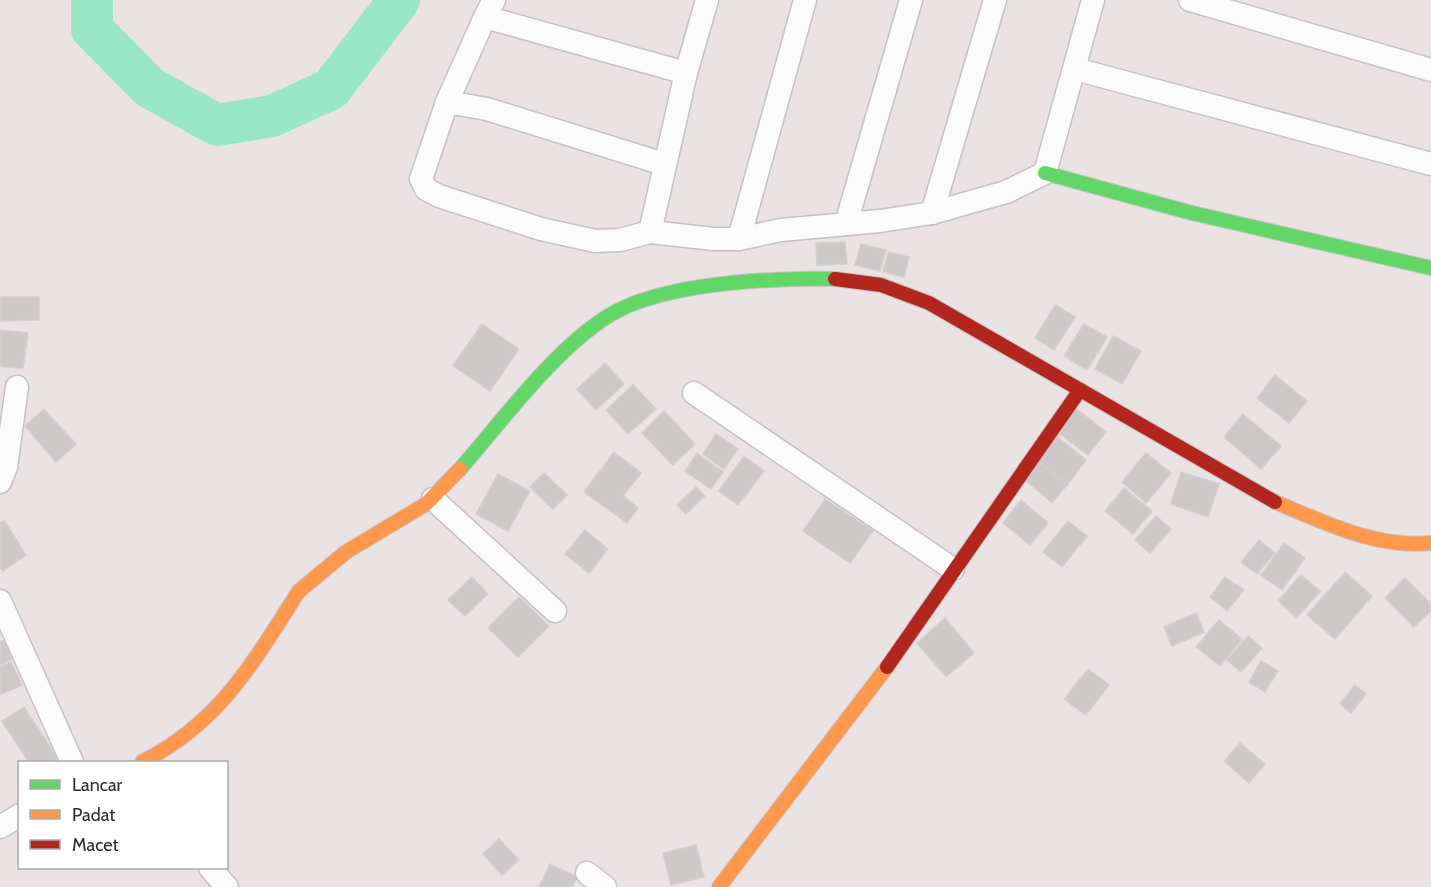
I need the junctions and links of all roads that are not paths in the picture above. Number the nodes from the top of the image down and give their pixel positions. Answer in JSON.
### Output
{"nodes":[{"id":1,"x":707,"y":0,"type":"edge"},
{"id":2,"x":806,"y":0,"type":"edge"},
{"id":3,"x":911,"y":0,"type":"edge"},
{"id":4,"x":995,"y":0,"type":"edge"},
{"id":5,"x":1093,"y":0,"type":"edge"},
{"id":6,"x":1190,"y":0,"type":"edge"},
{"id":7,"x":490,"y":9,"type":"edge"},
{"id":8,"x":1075,"y":69,"type":"junction"},
{"id":9,"x":1431,"y":70,"type":"edge"},
{"id":10,"x":686,"y":73,"type":"junction"},
{"id":11,"x":447,"y":102,"type":"junction"},
{"id":12,"x":664,"y":164,"type":"junction"},
{"id":13,"x":1431,"y":164,"type":"edge"},
{"id":14,"x":1045,"y":173,"type":"junction"},
{"id":15,"x":932,"y":213,"type":"junction"},
{"id":16,"x":846,"y":224,"type":"junction"},
{"id":17,"x":650,"y":232,"type":"junction"},
{"id":18,"x":739,"y":238,"type":"junction"},
{"id":19,"x":1431,"y":268,"type":"edge"},
{"id":20,"x":17,"y":387,"type":"dead end"},
{"id":21,"x":1080,"y":390,"type":"junction"},
{"id":22,"x":694,"y":393,"type":"dead end"},
{"id":23,"x":0,"y":483,"type":"edge"},
{"id":24,"x":433,"y":499,"type":"junction"},
{"id":25,"x":1431,"y":543,"type":"edge"},
{"id":26,"x":953,"y":570,"type":"junction"},
{"id":27,"x":0,"y":601,"type":"edge"},
{"id":28,"x":555,"y":611,"type":"dead end"},
{"id":29,"x":72,"y":761,"type":"edge"},
{"id":30,"x":144,"y":761,"type":"edge"},
{"id":31,"x":18,"y":816,"type":"edge"},
{"id":32,"x":0,"y":827,"type":"edge"},
{"id":33,"x":212,"y":869,"type":"edge"},
{"id":34,"x":587,"y":873,"type":"dead end"},
{"id":35,"x":227,"y":887,"type":"edge"},
{"id":36,"x":605,"y":887,"type":"edge"},
{"id":37,"x":719,"y":887,"type":"edge"}],
"edges":[{"from":1,"to":10,"type":"street"},
{"from":2,"to":18,"type":"street"},
{"from":3,"to":16,"type":"street"},
{"from":4,"to":15,"type":"street"},
{"from":5,"to":8,"type":"street"},
{"from":6,"to":9,"type":"street"},
{"from":7,"to":10,"type":"street"},
{"from":7,"to":11,"type":"street"},
{"from":8,"to":13,"type":"street"},
{"from":8,"to":14,"type":"street"},
{"from":10,"to":12,"type":"street"},
{"from":11,"to":12,"type":"street"},
{"from":11,"to":17,"type":"street"},
{"from":12,"to":17,"type":"street"},
{"from":14,"to":15,"type":"street"},
{"from":14,"to":19,"type":"street"},
{"from":15,"to":16,"type":"street"},
{"from":16,"to":18,"type":"street"},
{"from":17,"to":18,"type":"street"},
{"from":20,"to":23,"type":"street"},
{"from":21,"to":24,"type":"street"},
{"from":21,"to":25,"type":"street"},
{"from":21,"to":26,"type":"street"},
{"from":22,"to":26,"type":"street"},
{"from":24,"to":28,"type":"street"},
{"from":24,"to":30,"type":"street"},
{"from":26,"to":37,"type":"street"},
{"from":27,"to":29,"type":"street"},
{"from":31,"to":32,"type":"street"},
{"from":33,"to":35,"type":"street"},
{"from":34,"to":36,"type":"street"}]}
